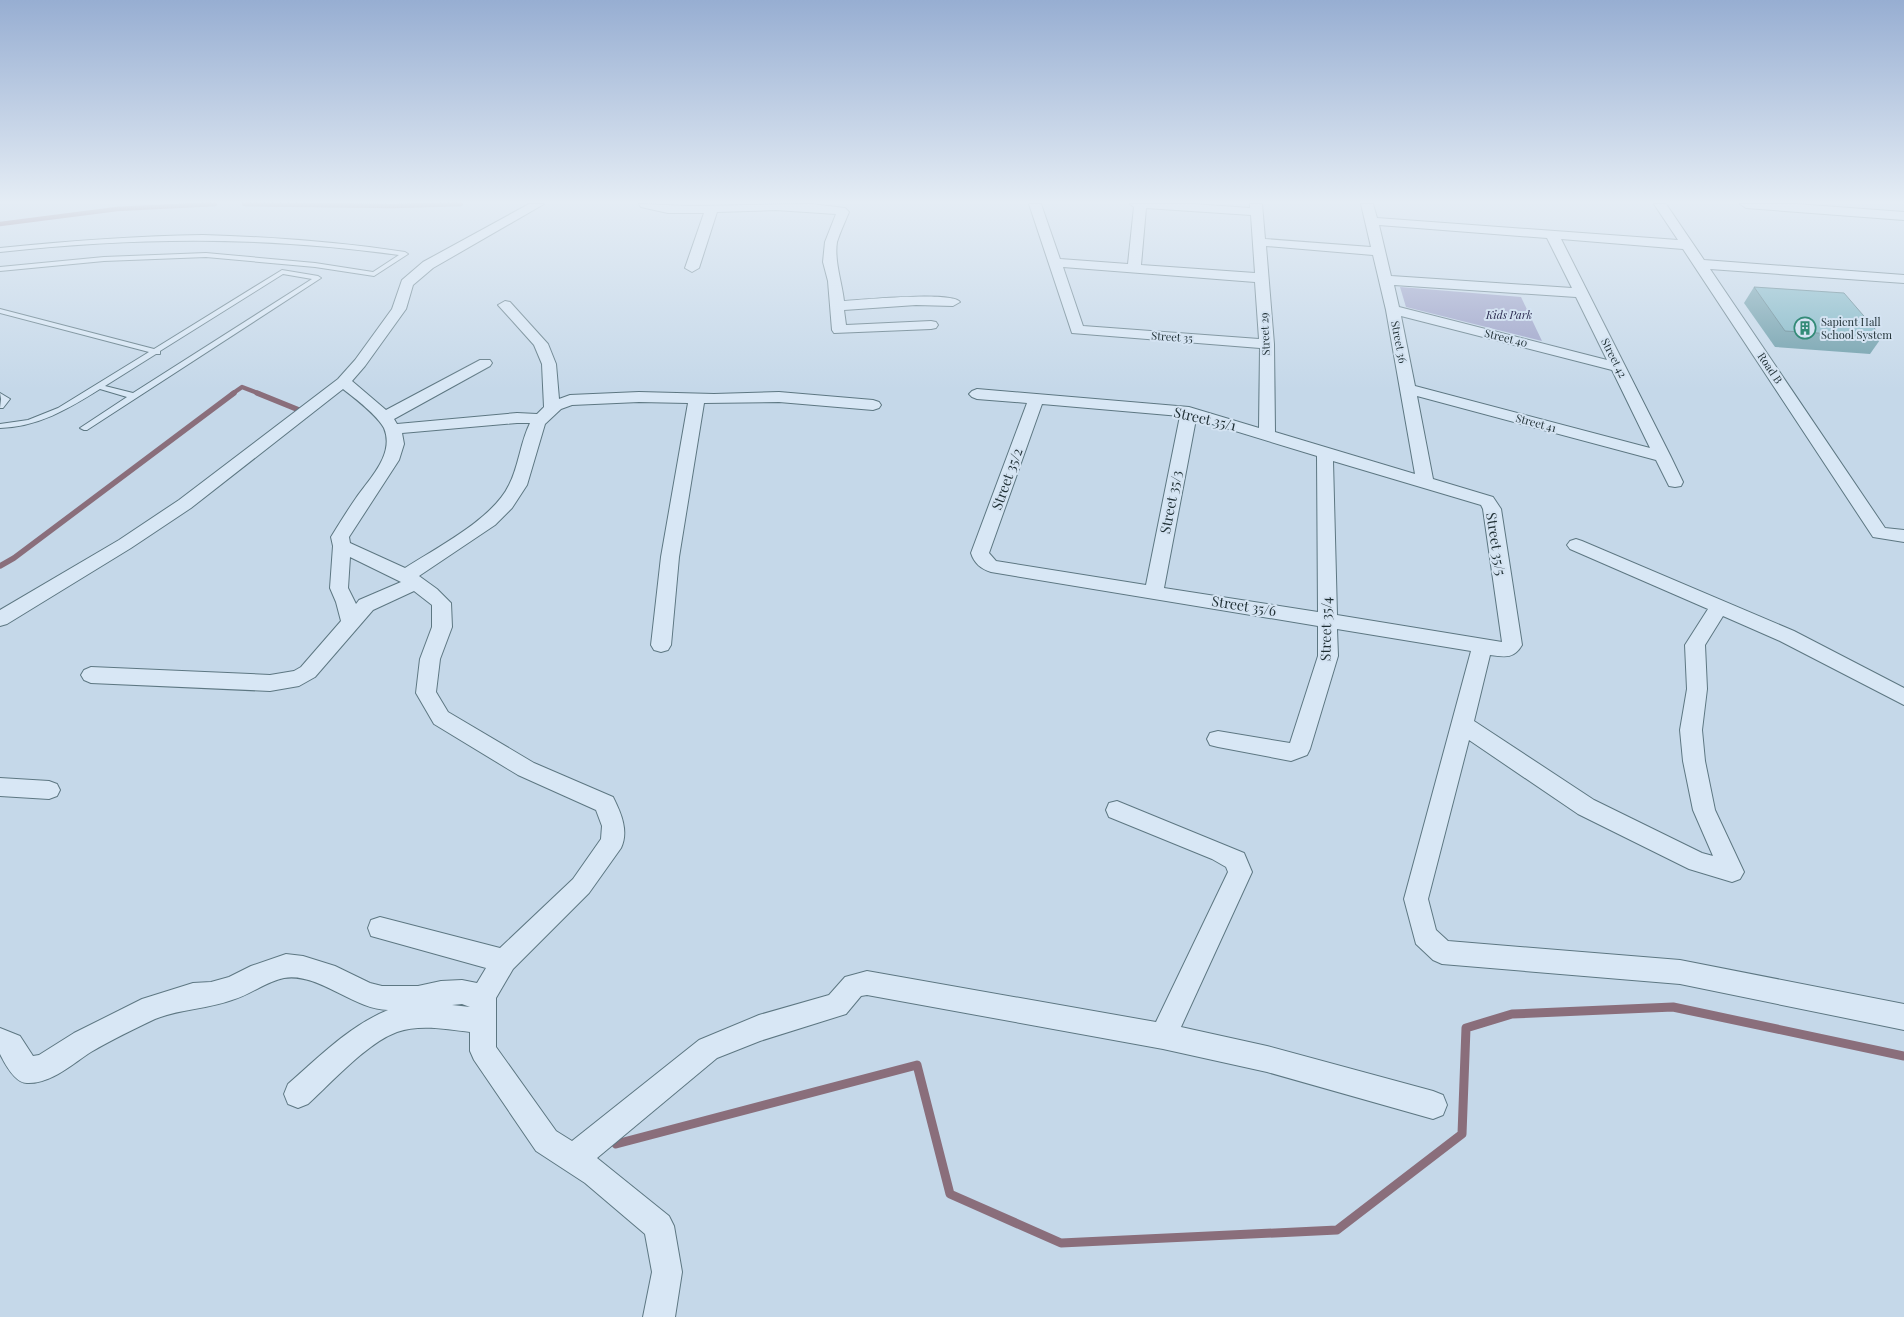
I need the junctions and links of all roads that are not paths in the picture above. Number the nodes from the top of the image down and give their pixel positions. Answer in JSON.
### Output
{"nodes":[{"id":1,"x":318,"y":265,"type":"edge"},
{"id":2,"x":387,"y":265,"type":"edge"},
{"id":3,"x":427,"y":265,"type":"edge"},
{"id":4,"x":831,"y":265,"type":"edge"},
{"id":5,"x":1057,"y":265,"type":"edge"},
{"id":6,"x":1088,"y":265,"type":"edge"},
{"id":7,"x":1134,"y":265,"type":"edge"},
{"id":8,"x":1260,"y":265,"type":"edge"},
{"id":9,"x":1381,"y":265,"type":"edge"},
{"id":10,"x":1567,"y":265,"type":"edge"},
{"id":11,"x":1701,"y":265,"type":"edge"},
{"id":12,"x":1720,"y":265,"type":"edge"},
{"id":13,"x":1134,"y":269,"type":"junction"},
{"id":14,"x":1261,"y":278,"type":"junction"},
{"id":15,"x":1904,"y":279,"type":"edge"},
{"id":16,"x":1385,"y":280,"type":"junction"},
{"id":17,"x":1581,"y":294,"type":"junction"},
{"id":18,"x":953,"y":302,"type":"dead end"},
{"id":19,"x":505,"y":305,"type":"dead end"},
{"id":20,"x":837,"y":306,"type":"junction"},
{"id":21,"x":1393,"y":310,"type":"junction"},
{"id":22,"x":0,"y":312,"type":"edge"},
{"id":23,"x":932,"y":325,"type":"dead end"},
{"id":24,"x":1267,"y":344,"type":"junction"},
{"id":25,"x":157,"y":352,"type":"junction"},
{"id":26,"x":485,"y":363,"type":"dead end"},
{"id":27,"x":1618,"y":367,"type":"junction"},
{"id":28,"x":342,"y":382,"type":"junction"},
{"id":29,"x":100,"y":387,"type":"junction"},
{"id":30,"x":1409,"y":390,"type":"junction"},
{"id":31,"x":977,"y":394,"type":"dead end"},
{"id":32,"x":0,"y":395,"type":"edge"},
{"id":33,"x":133,"y":396,"type":"junction"},
{"id":34,"x":697,"y":398,"type":"junction"},
{"id":35,"x":1036,"y":399,"type":"junction"},
{"id":36,"x":0,"y":406,"type":"edge"},
{"id":37,"x":873,"y":406,"type":"dead end"},
{"id":38,"x":552,"y":408,"type":"junction"},
{"id":39,"x":1190,"y":412,"type":"junction"},
{"id":40,"x":539,"y":419,"type":"junction"},
{"id":41,"x":387,"y":423,"type":"junction"},
{"id":42,"x":0,"y":426,"type":"edge"},
{"id":43,"x":84,"y":428,"type":"dead end"},
{"id":44,"x":1267,"y":434,"type":"junction"},
{"id":45,"x":1325,"y":452,"type":"junction"},
{"id":46,"x":1663,"y":457,"type":"junction"},
{"id":47,"x":1426,"y":482,"type":"junction"},
{"id":48,"x":1675,"y":482,"type":"dead end"},
{"id":49,"x":1904,"y":536,"type":"edge"},
{"id":50,"x":1576,"y":545,"type":"dead end"},
{"id":51,"x":342,"y":546,"type":"junction"},
{"id":52,"x":982,"y":559,"type":"joint"},
{"id":53,"x":411,"y":580,"type":"junction"},
{"id":54,"x":1154,"y":592,"type":"junction"},
{"id":55,"x":1719,"y":607,"type":"junction"},
{"id":56,"x":0,"y":619,"type":"edge"},
{"id":57,"x":1327,"y":620,"type":"junction"},
{"id":58,"x":350,"y":622,"type":"junction"},
{"id":59,"x":661,"y":645,"type":"dead end"},
{"id":60,"x":1483,"y":645,"type":"junction"},
{"id":61,"x":1507,"y":650,"type":"joint"},
{"id":62,"x":91,"y":675,"type":"dead end"},
{"id":63,"x":1904,"y":697,"type":"edge"},
{"id":64,"x":1462,"y":724,"type":"junction"},
{"id":65,"x":1218,"y":739,"type":"dead end"},
{"id":66,"x":0,"y":787,"type":"edge"},
{"id":67,"x":49,"y":790,"type":"dead end"},
{"id":68,"x":1117,"y":810,"type":"dead end"},
{"id":69,"x":380,"y":928,"type":"dead end"},
{"id":70,"x":504,"y":961,"type":"junction"},
{"id":71,"x":483,"y":1008,"type":"junction"},
{"id":72,"x":1904,"y":1017,"type":"edge"},
{"id":73,"x":1163,"y":1036,"type":"junction"},
{"id":74,"x":0,"y":1041,"type":"edge"},
{"id":75,"x":298,"y":1094,"type":"dead end"},
{"id":76,"x":1432,"y":1105,"type":"dead end"},
{"id":77,"x":572,"y":1159,"type":"junction"},
{"id":78,"x":659,"y":1317,"type":"edge"}],
"edges":[{"from":1,"to":2,"type":"lane"},
{"from":3,"to":28,"type":"street"},
{"from":4,"to":20,"type":"street"},
{"from":5,"to":24,"type":"street","name":"Street 35"},
{"from":6,"to":13,"type":"street"},
{"from":7,"to":13,"type":"street"},
{"from":8,"to":14,"type":"street","name":"Street 29"},
{"from":9,"to":16,"type":"street","name":"Street 36"},
{"from":10,"to":17,"type":"street","name":"Street 42"},
{"from":11,"to":49,"type":"street","name":"Road B"},
{"from":12,"to":15,"type":"street"},
{"from":13,"to":14,"type":"street"},
{"from":14,"to":24,"type":"street","name":"Street 29"},
{"from":16,"to":17,"type":"street"},
{"from":16,"to":21,"type":"street","name":"Street 36"},
{"from":17,"to":27,"type":"street","name":"Street 42"},
{"from":18,"to":20,"type":"street"},
{"from":19,"to":38,"type":"street"},
{"from":20,"to":23,"type":"street"},
{"from":21,"to":27,"type":"street","name":"Street 40"},
{"from":21,"to":30,"type":"street","name":"Street 36"},
{"from":22,"to":25,"type":"lane"},
{"from":24,"to":44,"type":"street","name":"Street 29"},
{"from":25,"to":29,"type":"lane"},
{"from":25,"to":33,"type":"lane"},
{"from":26,"to":41,"type":"street"},
{"from":27,"to":46,"type":"street","name":"Street 42"},
{"from":28,"to":41,"type":"street"},
{"from":28,"to":56,"type":"street"},
{"from":29,"to":33,"type":"lane"},
{"from":29,"to":42,"type":"lane"},
{"from":30,"to":46,"type":"street","name":"Street 41"},
{"from":30,"to":47,"type":"street","name":"Street 36"},
{"from":31,"to":35,"type":"street","name":"Street 35/1"},
{"from":32,"to":36,"type":"lane"},
{"from":33,"to":43,"type":"lane"},
{"from":34,"to":37,"type":"street"},
{"from":34,"to":38,"type":"street"},
{"from":34,"to":59,"type":"street"},
{"from":35,"to":39,"type":"street","name":"Street 35/1"},
{"from":35,"to":52,"type":"street","name":"Street 35/2"},
{"from":38,"to":40,"type":"street"},
{"from":39,"to":44,"type":"street","name":"Street 35/1"},
{"from":39,"to":54,"type":"street","name":"Street 35/3"},
{"from":40,"to":41,"type":"street"},
{"from":40,"to":53,"type":"street"},
{"from":41,"to":51,"type":"street"},
{"from":44,"to":45,"type":"street","name":"Street 35/1"},
{"from":45,"to":47,"type":"street","name":"Street 35/1"},
{"from":45,"to":57,"type":"street","name":"Street 35/4"},
{"from":46,"to":48,"type":"street","name":"Street 42"},
{"from":47,"to":61,"type":"street","name":"Street 35/5"},
{"from":50,"to":55,"type":"street"},
{"from":51,"to":53,"type":"street"},
{"from":51,"to":58,"type":"street"},
{"from":52,"to":54,"type":"street","name":"Street 35/6"},
{"from":53,"to":58,"type":"street"},
{"from":53,"to":70,"type":"street"},
{"from":54,"to":57,"type":"street","name":"Street 35/6"},
{"from":55,"to":63,"type":"street"},
{"from":55,"to":64,"type":"street"},
{"from":57,"to":60,"type":"street","name":"Street 35/6"},
{"from":57,"to":65,"type":"street","name":"Street 35/4"},
{"from":58,"to":62,"type":"street"},
{"from":60,"to":61,"type":"street","name":"Street 35/6"},
{"from":60,"to":64,"type":"street"},
{"from":64,"to":72,"type":"street"},
{"from":66,"to":67,"type":"street"},
{"from":68,"to":73,"type":"street"},
{"from":69,"to":70,"type":"street"},
{"from":70,"to":71,"type":"street"},
{"from":71,"to":74,"type":"street"},
{"from":71,"to":75,"type":"street"},
{"from":71,"to":77,"type":"street"},
{"from":73,"to":76,"type":"street"},
{"from":73,"to":77,"type":"street"},
{"from":77,"to":78,"type":"street"}]}
